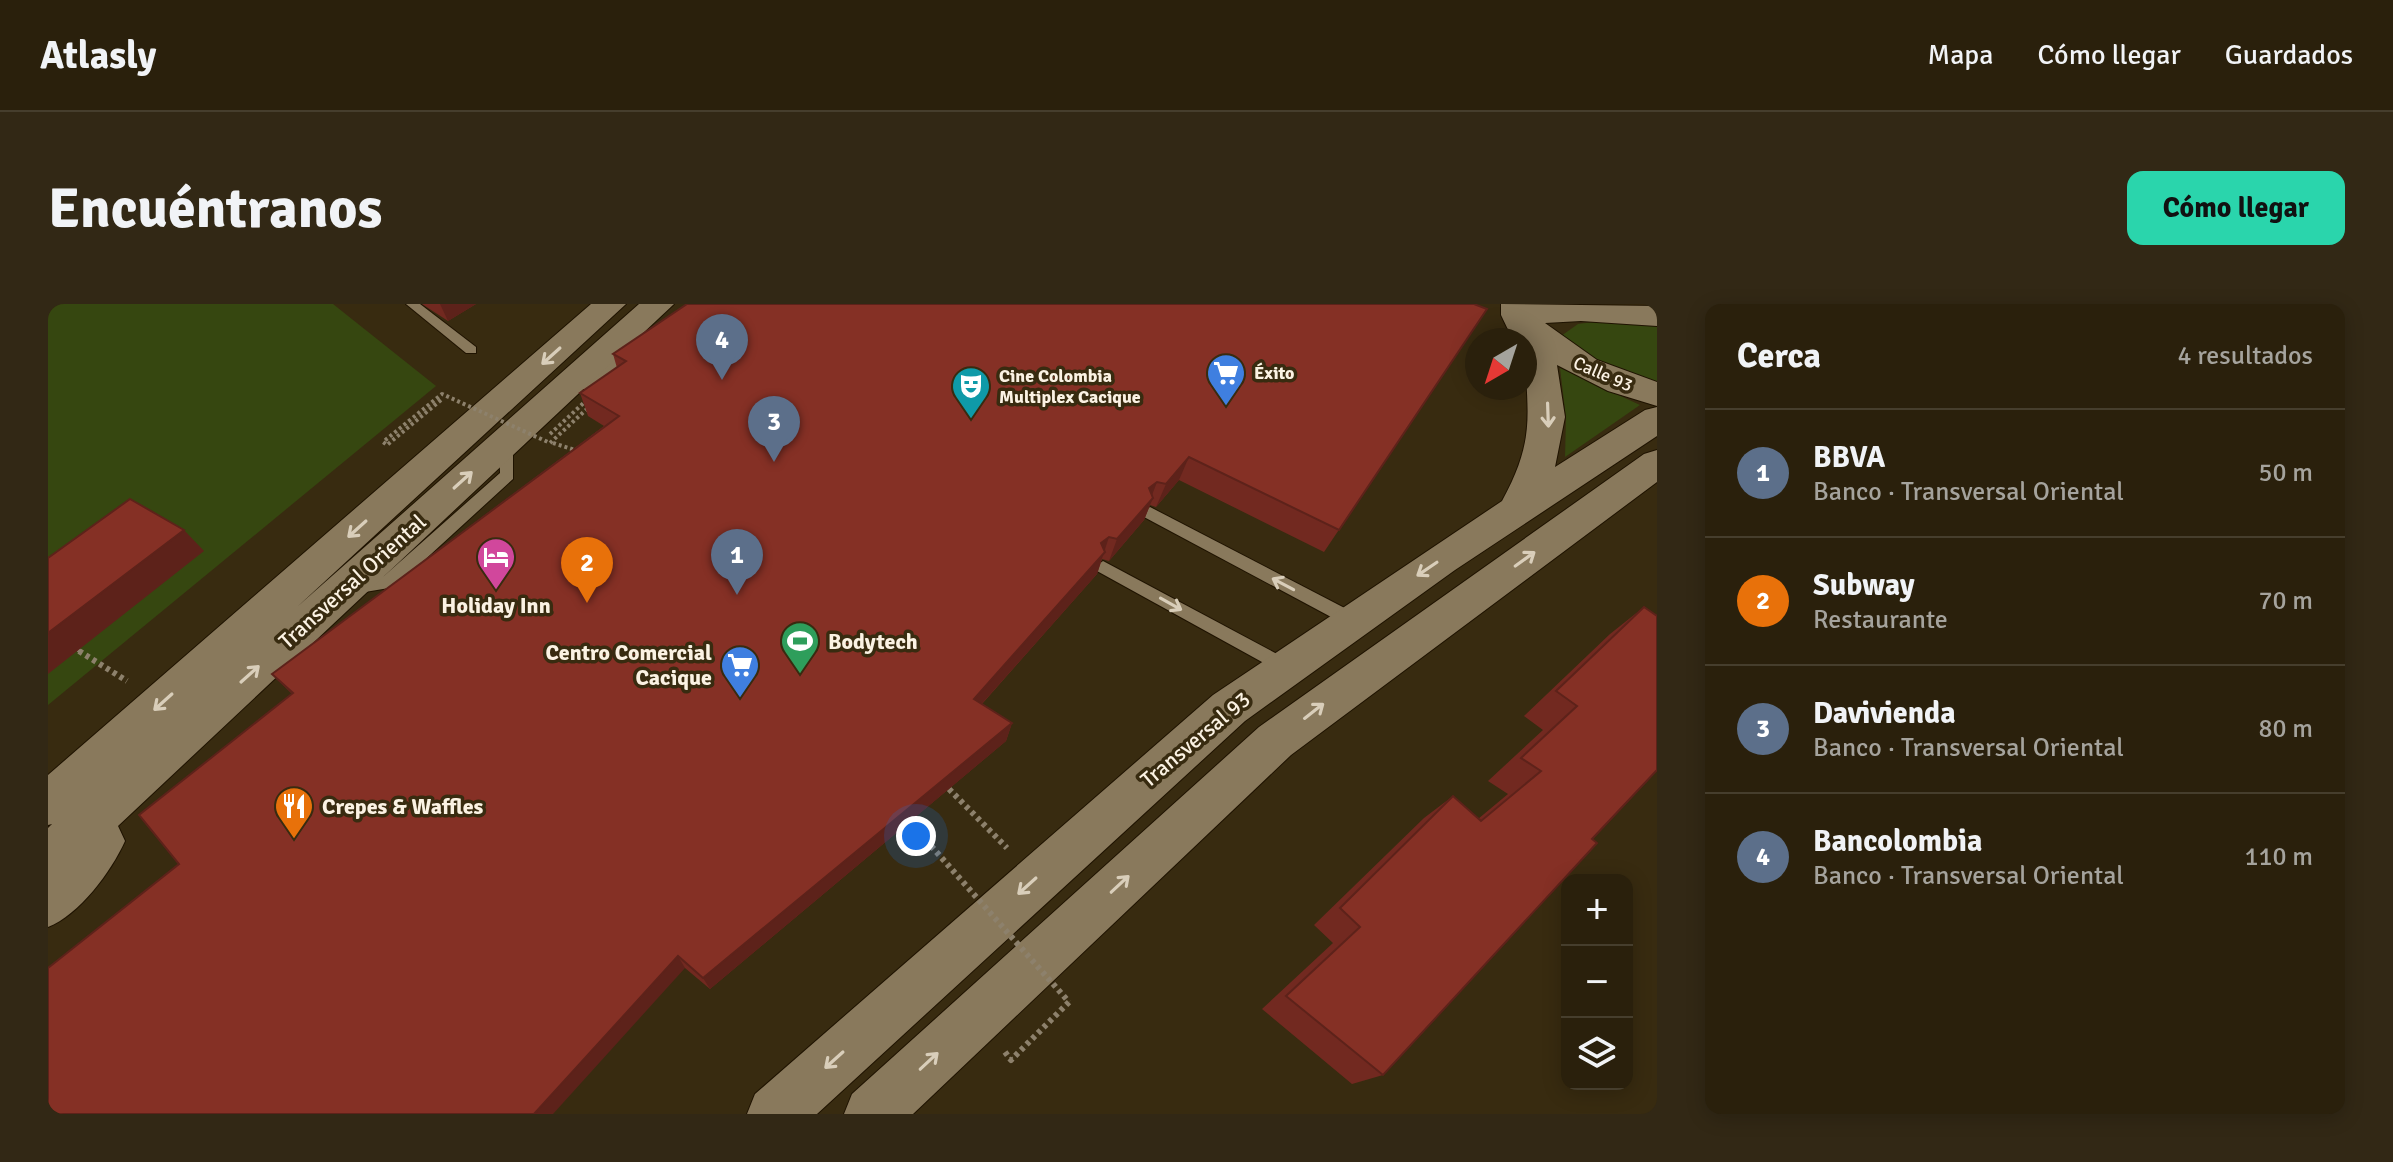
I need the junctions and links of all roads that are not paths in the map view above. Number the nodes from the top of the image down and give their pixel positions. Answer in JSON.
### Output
{"nodes":[{"id":1,"x":412,"y":304,"type":"edge"},
{"id":2,"x":610,"y":304,"type":"edge"},
{"id":3,"x":1514,"y":308,"type":"edge"},
{"id":4,"x":1657,"y":316,"type":"edge"},
{"id":5,"x":655,"y":321,"type":"edge"},
{"id":6,"x":471,"y":350,"type":"dead end"},
{"id":7,"x":1657,"y":394,"type":"edge"},
{"id":8,"x":1657,"y":419,"type":"edge"},
{"id":9,"x":1646,"y":474,"type":"edge"},
{"id":10,"x":1516,"y":510,"type":"junction"},
{"id":11,"x":1150,"y":513,"type":"edge"},
{"id":12,"x":1103,"y":567,"type":"edge"},
{"id":13,"x":1352,"y":620,"type":"junction"},
{"id":14,"x":1286,"y":667,"type":"junction"},
{"id":15,"x":220,"y":701,"type":"junction"},
{"id":16,"x":48,"y":804,"type":"edge"},
{"id":17,"x":48,"y":859,"type":"edge"},
{"id":18,"x":48,"y":903,"type":"edge"},
{"id":19,"x":775,"y":1114,"type":"edge"},
{"id":20,"x":872,"y":1114,"type":"edge"}],
"edges":[{"from":1,"to":6,"type":"lane"},
{"from":2,"to":16,"type":"street","name":"Transversal Oriental","one_way":true},
{"from":3,"to":4,"type":"street"},
{"from":3,"to":7,"type":"street","name":"Calle 93"},
{"from":3,"to":10,"type":"street","name":"Calle 93","one_way":true},
{"from":15,"to":5,"type":"street","name":"Transversal Oriental","one_way":true},
{"from":8,"to":10,"type":"street","name":"Transversal 93"},
{"from":20,"to":9,"type":"street","one_way":true},
{"from":10,"to":13,"type":"street","name":"Transversal 93","one_way":true},
{"from":13,"to":11,"type":"lane","one_way":true},
{"from":12,"to":14,"type":"lane","one_way":true},
{"from":13,"to":14,"type":"street","name":"Transversal 93"},
{"from":14,"to":19,"type":"street","name":"Transversal 93","one_way":true},
{"from":15,"to":17,"type":"street","name":"Transversal Oriental"},
{"from":15,"to":18,"type":"street"}]}
